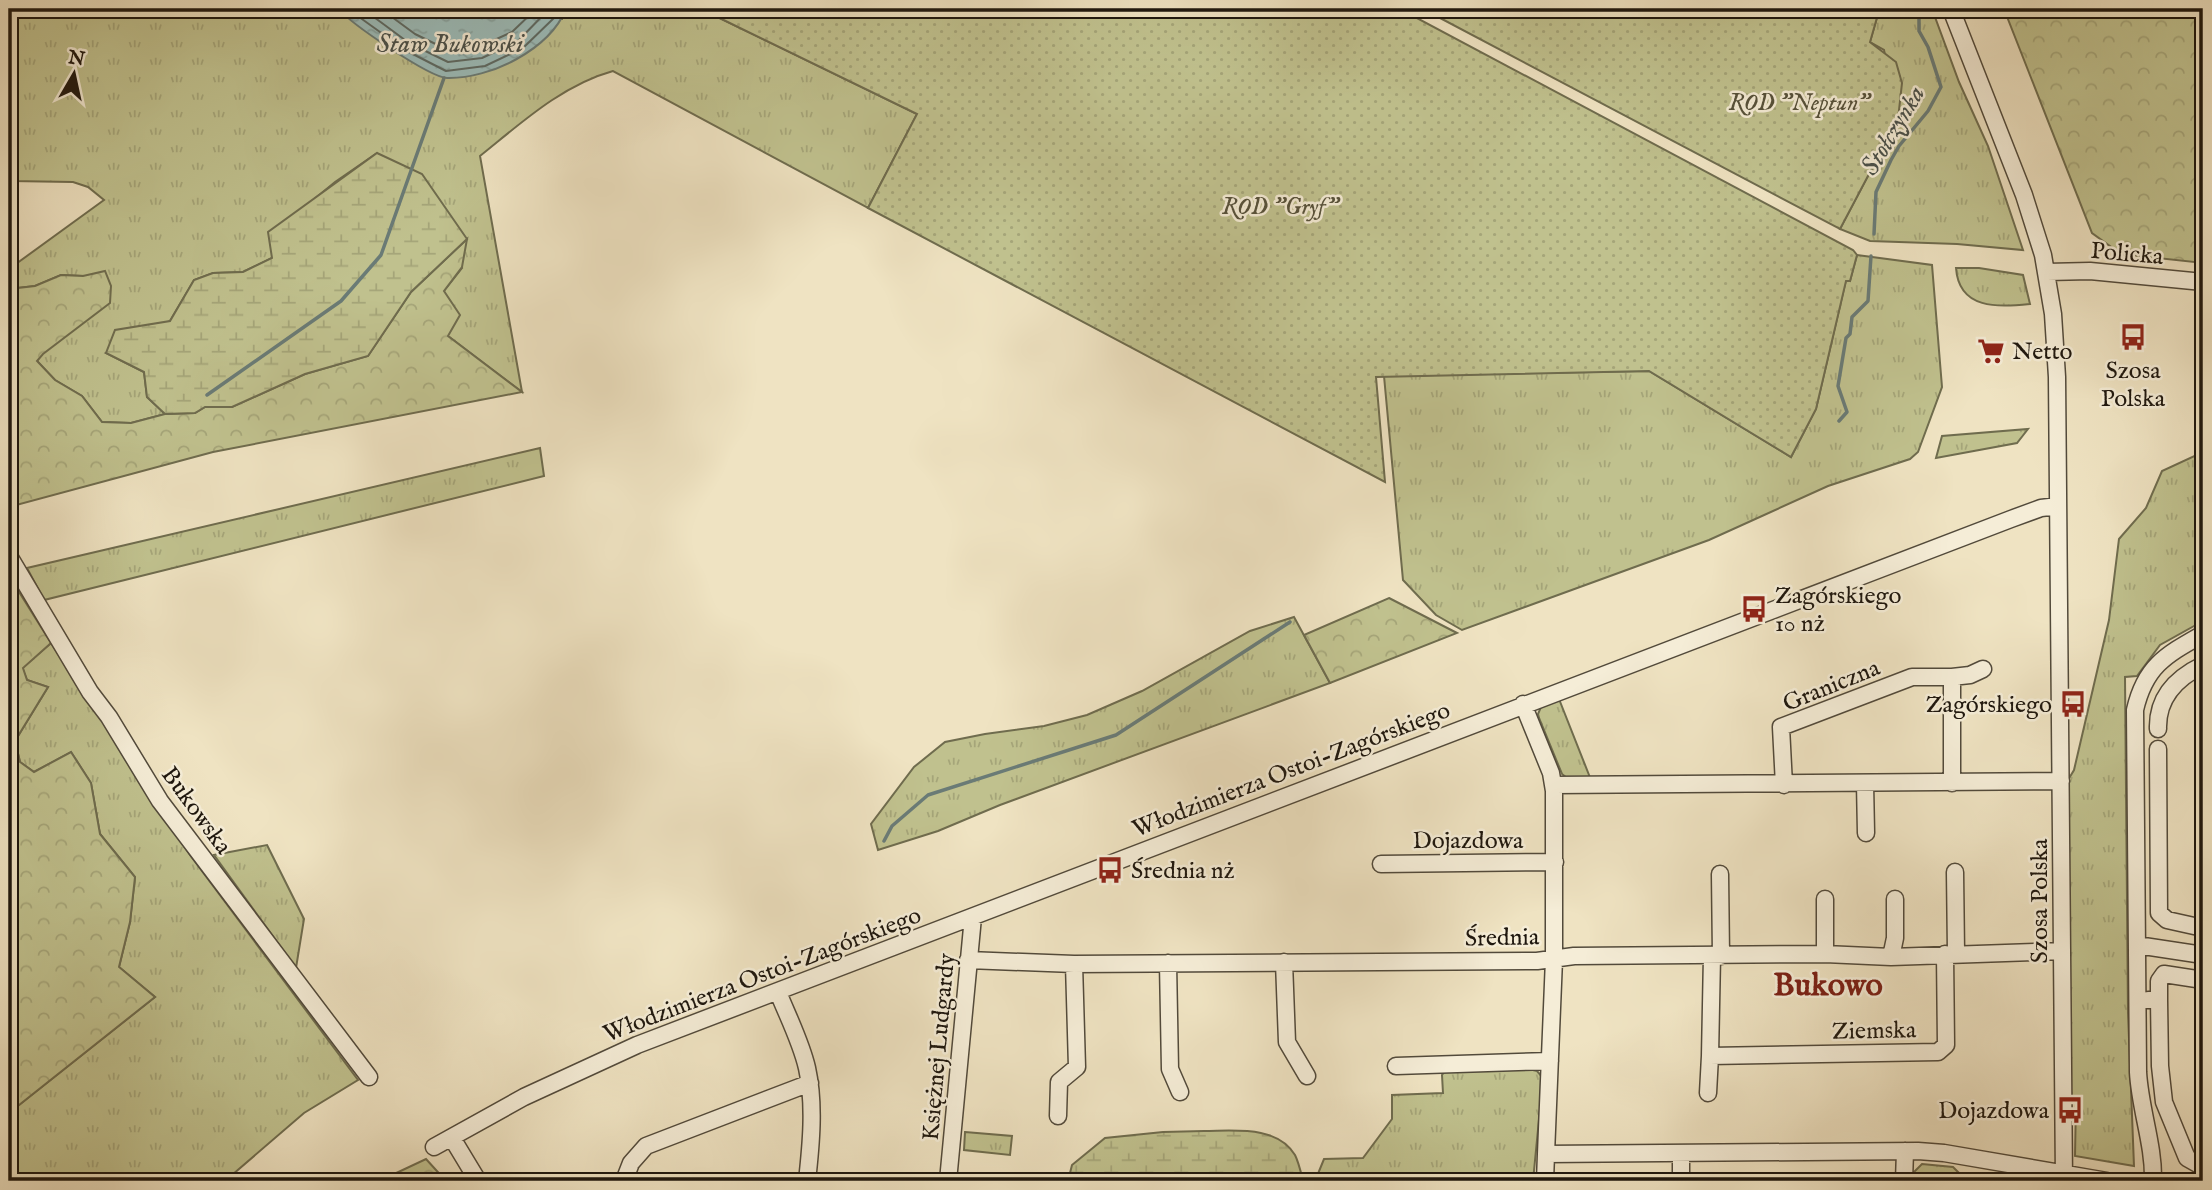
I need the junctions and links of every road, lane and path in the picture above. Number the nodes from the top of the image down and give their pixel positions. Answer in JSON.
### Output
{"nodes":[{"id":1,"x":1951,"y":9,"type":"edge"},
{"id":2,"x":2047,"y":272,"type":"junction"},
{"id":3,"x":2203,"y":282,"type":"edge"},
{"id":4,"x":2058,"y":506,"type":"junction"},
{"id":5,"x":9,"y":556,"type":"edge"},
{"id":6,"x":2203,"y":634,"type":"edge"},
{"id":7,"x":2203,"y":665,"type":"edge"},
{"id":8,"x":1983,"y":669,"type":"dead end"},
{"id":9,"x":1952,"y":677,"type":"junction"},
{"id":10,"x":1523,"y":705,"type":"junction"},
{"id":11,"x":2158,"y":729,"type":"dead end"},
{"id":12,"x":2136,"y":758,"type":"junction"},
{"id":13,"x":2061,"y":781,"type":"junction"},
{"id":14,"x":1865,"y":783,"type":"junction"},
{"id":15,"x":1952,"y":783,"type":"junction"},
{"id":16,"x":1554,"y":785,"type":"junction"},
{"id":17,"x":1784,"y":785,"type":"junction"},
{"id":18,"x":1866,"y":833,"type":"dead end"},
{"id":19,"x":1555,"y":862,"type":"junction"},
{"id":20,"x":1381,"y":864,"type":"dead end"},
{"id":21,"x":1955,"y":872,"type":"dead end"},
{"id":22,"x":1720,"y":874,"type":"dead end"},
{"id":23,"x":2137,"y":886,"type":"junction"},
{"id":24,"x":2158,"y":886,"type":"junction"},
{"id":25,"x":1825,"y":899,"type":"dead end"},
{"id":26,"x":1895,"y":899,"type":"dead end"},
{"id":27,"x":972,"y":917,"type":"junction"},
{"id":28,"x":2203,"y":928,"type":"edge"},
{"id":29,"x":2137,"y":945,"type":"junction"},
{"id":30,"x":2062,"y":951,"type":"junction"},
{"id":31,"x":1825,"y":954,"type":"junction"},
{"id":32,"x":1951,"y":954,"type":"junction"},
{"id":33,"x":2203,"y":955,"type":"edge"},
{"id":34,"x":1717,"y":956,"type":"junction"},
{"id":35,"x":1891,"y":957,"type":"junction"},
{"id":36,"x":1554,"y":959,"type":"junction"},
{"id":37,"x":968,"y":960,"type":"junction"},
{"id":38,"x":1284,"y":962,"type":"junction"},
{"id":39,"x":1168,"y":963,"type":"junction"},
{"id":40,"x":1074,"y":964,"type":"junction"},
{"id":41,"x":2203,"y":980,"type":"edge"},
{"id":42,"x":778,"y":992,"type":"junction"},
{"id":43,"x":2159,"y":1000,"type":"junction"},
{"id":44,"x":2138,"y":1001,"type":"junction"},
{"id":45,"x":1710,"y":1056,"type":"junction"},
{"id":46,"x":1550,"y":1061,"type":"junction"},
{"id":47,"x":1396,"y":1066,"type":"dead end"},
{"id":48,"x":1307,"y":1076,"type":"dead end"},
{"id":49,"x":369,"y":1077,"type":"dead end"},
{"id":50,"x":810,"y":1083,"type":"junction"},
{"id":51,"x":1180,"y":1092,"type":"dead end"},
{"id":52,"x":1708,"y":1093,"type":"dead end"},
{"id":53,"x":2168,"y":1114,"type":"junction"},
{"id":54,"x":1058,"y":1116,"type":"dead end"},
{"id":55,"x":2144,"y":1122,"type":"junction"},
{"id":56,"x":452,"y":1138,"type":"junction"},
{"id":57,"x":435,"y":1147,"type":"dead end"},
{"id":58,"x":1905,"y":1151,"type":"junction"},
{"id":59,"x":1681,"y":1153,"type":"junction"},
{"id":60,"x":1546,"y":1154,"type":"junction"},
{"id":61,"x":2203,"y":1167,"type":"edge"},
{"id":62,"x":2064,"y":1178,"type":"edge"},
{"id":63,"x":478,"y":1181,"type":"edge"},
{"id":64,"x":624,"y":1181,"type":"edge"},
{"id":65,"x":807,"y":1181,"type":"edge"},
{"id":66,"x":948,"y":1181,"type":"edge"},
{"id":67,"x":1545,"y":1181,"type":"edge"},
{"id":68,"x":1681,"y":1181,"type":"edge"},
{"id":69,"x":1904,"y":1181,"type":"edge"},
{"id":70,"x":2107,"y":1181,"type":"edge"},
{"id":71,"x":2153,"y":1181,"type":"edge"}],
"edges":[{"from":1,"to":2,"type":"street","name":"Szosa Polska"},
{"from":2,"to":3,"type":"street","name":"Policka"},
{"from":2,"to":4,"type":"street","name":"Szosa Polska"},
{"from":4,"to":10,"type":"street","name":"Włodzimierza Ostoi-Zagórskiego"},
{"from":4,"to":13,"type":"street","name":"Szosa Polska"},
{"from":5,"to":49,"type":"street","name":"Bukowska"},
{"from":6,"to":12,"type":"street"},
{"from":7,"to":11,"type":"street"},
{"from":8,"to":9,"type":"street","name":"Graniczna"},
{"from":9,"to":15,"type":"street"},
{"from":9,"to":17,"type":"street","name":"Graniczna"},
{"from":10,"to":16,"type":"street","name":"Dojazdowa"},
{"from":10,"to":27,"type":"street","name":"Włodzimierza Ostoi-Zagórskiego"},
{"from":12,"to":23,"type":"street"},
{"from":12,"to":24,"type":"street"},
{"from":13,"to":15,"type":"street"},
{"from":13,"to":30,"type":"street","name":"Szosa Polska"},
{"from":14,"to":15,"type":"street"},
{"from":14,"to":17,"type":"street"},
{"from":14,"to":18,"type":"street"},
{"from":16,"to":17,"type":"street"},
{"from":16,"to":19,"type":"street","name":"Dojazdowa"},
{"from":19,"to":20,"type":"street","name":"Dojazdowa"},
{"from":19,"to":36,"type":"street","name":"Dojazdowa"},
{"from":21,"to":32,"type":"street"},
{"from":22,"to":34,"type":"street"},
{"from":23,"to":24,"type":"street"},
{"from":23,"to":29,"type":"street"},
{"from":24,"to":28,"type":"street"},
{"from":25,"to":31,"type":"street"},
{"from":26,"to":35,"type":"street"},
{"from":27,"to":37,"type":"street","name":"Księżnej Ludgardy"},
{"from":27,"to":42,"type":"street","name":"Włodzimierza Ostoi-Zagórskiego"},
{"from":29,"to":33,"type":"street"},
{"from":29,"to":44,"type":"street"},
{"from":30,"to":32,"type":"street","name":"Średnia"},
{"from":30,"to":62,"type":"street","name":"Szosa Polska"},
{"from":31,"to":34,"type":"street","name":"Średnia"},
{"from":31,"to":35,"type":"street","name":"Średnia"},
{"from":32,"to":35,"type":"street","name":"Średnia"},
{"from":32,"to":45,"type":"street","name":"Ziemska"},
{"from":34,"to":36,"type":"street","name":"Średnia"},
{"from":34,"to":45,"type":"street"},
{"from":36,"to":38,"type":"street","name":"Średnia"},
{"from":36,"to":46,"type":"street","name":"Dojazdowa"},
{"from":37,"to":40,"type":"street","name":"Średnia"},
{"from":37,"to":66,"type":"street","name":"Księżnej Ludgardy"},
{"from":38,"to":39,"type":"street","name":"Średnia"},
{"from":38,"to":48,"type":"street"},
{"from":39,"to":40,"type":"street","name":"Średnia"},
{"from":39,"to":51,"type":"street"},
{"from":40,"to":54,"type":"street"},
{"from":41,"to":43,"type":"street"},
{"from":42,"to":50,"type":"street"},
{"from":42,"to":56,"type":"street","name":"Włodzimierza Ostoi-Zagórskiego"},
{"from":43,"to":44,"type":"street"},
{"from":43,"to":53,"type":"street"},
{"from":44,"to":55,"type":"street"},
{"from":45,"to":52,"type":"street"},
{"from":46,"to":47,"type":"street"},
{"from":46,"to":60,"type":"street","name":"Dojazdowa"},
{"from":50,"to":64,"type":"street"},
{"from":50,"to":65,"type":"street"},
{"from":53,"to":55,"type":"street"},
{"from":53,"to":61,"type":"street"},
{"from":55,"to":71,"type":"street"},
{"from":56,"to":57,"type":"street","name":"Włodzimierza Ostoi-Zagórskiego"},
{"from":56,"to":63,"type":"street"},
{"from":58,"to":59,"type":"street"},
{"from":58,"to":62,"type":"street"},
{"from":58,"to":69,"type":"street"},
{"from":59,"to":60,"type":"street"},
{"from":59,"to":68,"type":"street"},
{"from":60,"to":67,"type":"street","name":"Dojazdowa"},
{"from":62,"to":70,"type":"street"}]}
